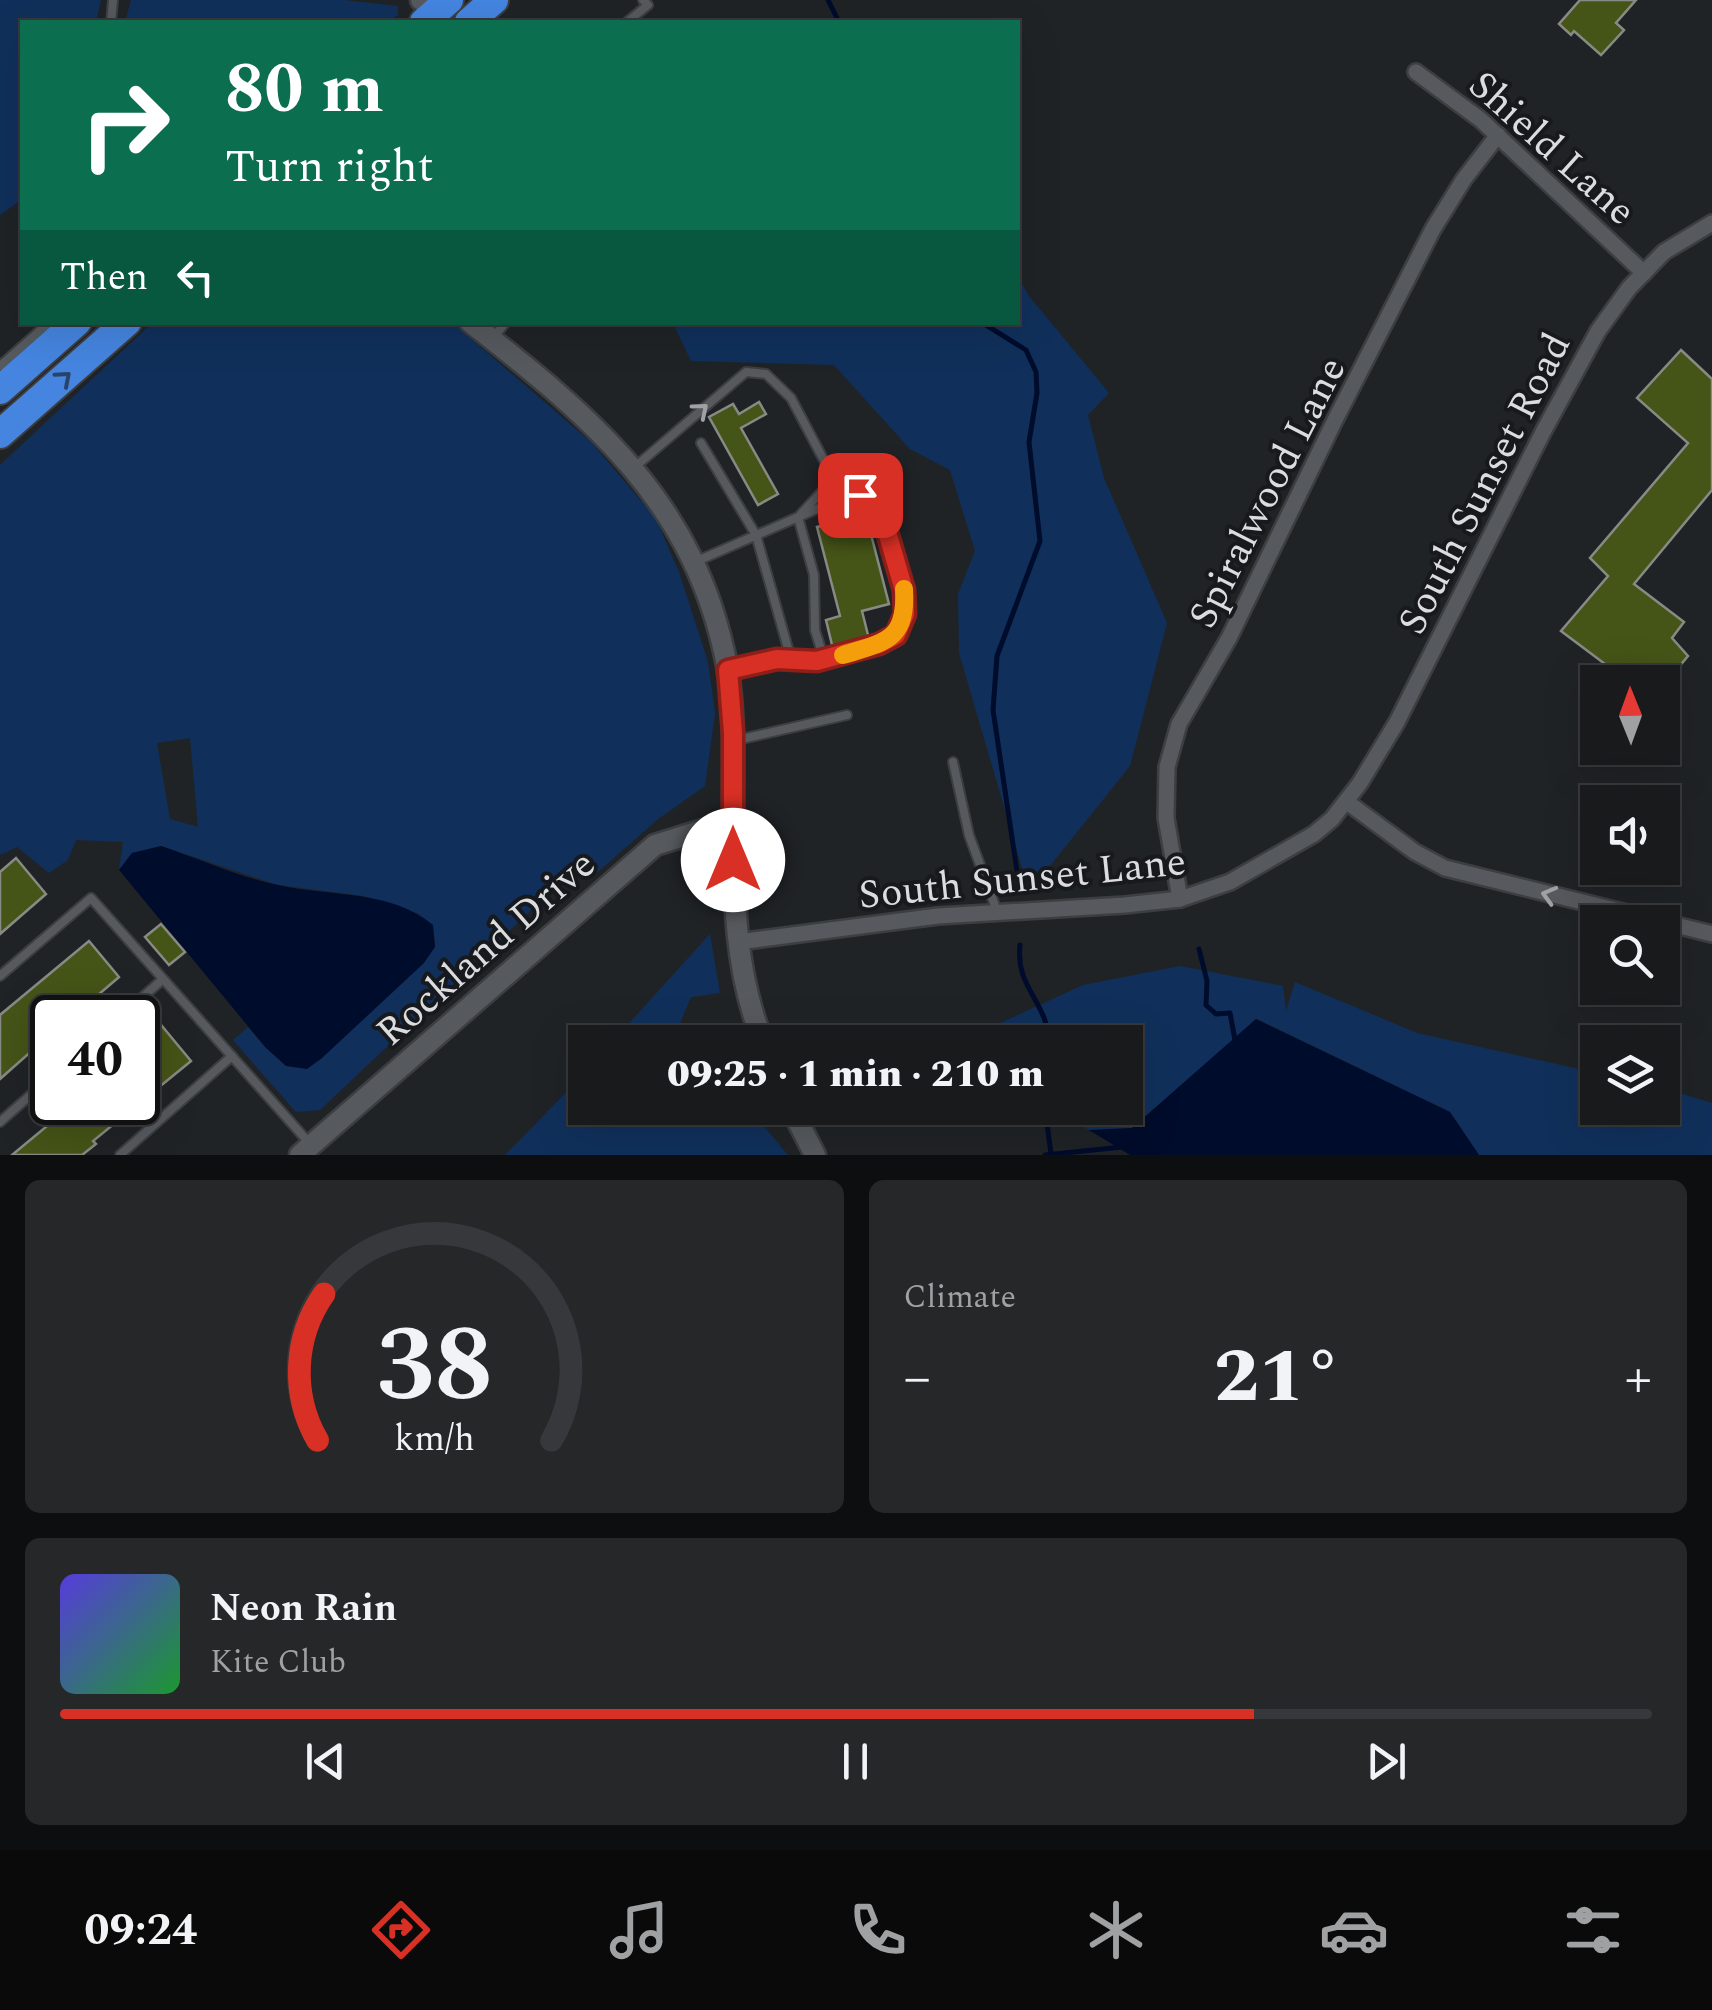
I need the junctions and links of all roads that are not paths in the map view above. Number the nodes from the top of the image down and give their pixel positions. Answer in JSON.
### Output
{"nodes":[{"id":1,"x":1416,"y":72,"type":"dead end"},
{"id":2,"x":1498,"y":136,"type":"junction"},
{"id":3,"x":1712,"y":223,"type":"edge"},
{"id":4,"x":1644,"y":273,"type":"junction"},
{"id":5,"x":58,"y":325,"type":"edge"},
{"id":6,"x":72,"y":325,"type":"edge"},
{"id":7,"x":124,"y":325,"type":"edge"},
{"id":8,"x":474,"y":325,"type":"edge"},
{"id":9,"x":504,"y":325,"type":"edge"},
{"id":10,"x":492,"y":340,"type":"junction"},
{"id":11,"x":0,"y":366,"type":"edge"},
{"id":12,"x":0,"y":390,"type":"edge"},
{"id":13,"x":0,"y":434,"type":"edge"},
{"id":14,"x":700,"y":442,"type":"dead end"},
{"id":15,"x":634,"y":468,"type":"junction"},
{"id":16,"x":798,"y":518,"type":"junction"},
{"id":17,"x":756,"y":536,"type":"junction"},
{"id":18,"x":693,"y":562,"type":"junction"},
{"id":19,"x":791,"y":660,"type":"junction"},
{"id":20,"x":824,"y":660,"type":"junction"},
{"id":21,"x":728,"y":670,"type":"junction"},
{"id":22,"x":847,"y":715,"type":"dead end"},
{"id":23,"x":733,"y":740,"type":"junction"},
{"id":24,"x":952,"y":762,"type":"dead end"},
{"id":25,"x":1346,"y":802,"type":"junction"},
{"id":26,"x":734,"y":830,"type":"junction"},
{"id":27,"x":1180,"y":898,"type":"junction"},
{"id":28,"x":997,"y":911,"type":"junction"},
{"id":29,"x":1712,"y":934,"type":"edge"},
{"id":30,"x":738,"y":942,"type":"junction"},
{"id":31,"x":0,"y":976,"type":"edge"},
{"id":32,"x":163,"y":978,"type":"junction"},
{"id":33,"x":144,"y":995,"type":"edge"},
{"id":34,"x":757,"y":1025,"type":"edge"},
{"id":35,"x":232,"y":1056,"type":"junction"},
{"id":36,"x":30,"y":1095,"type":"edge"},
{"id":37,"x":0,"y":1122,"type":"edge"},
{"id":38,"x":800,"y":1125,"type":"edge"},
{"id":39,"x":305,"y":1150,"type":"edge"},
{"id":40,"x":120,"y":1155,"type":"edge"},
{"id":41,"x":815,"y":1155,"type":"edge"}],
"edges":[{"from":1,"to":2,"type":"street","name":"Shield Lane"},
{"from":2,"to":4,"type":"street","name":"Shield Lane"},
{"from":2,"to":27,"type":"street","name":"Spiralwood Lane"},
{"from":3,"to":4,"type":"street","name":"South Sunset Road"},
{"from":4,"to":25,"type":"street","name":"South Sunset Road"},
{"from":5,"to":11,"type":"lane"},
{"from":6,"to":12,"type":"highway"},
{"from":13,"to":7,"type":"highway","one_way":true},
{"from":8,"to":10,"type":"street"},
{"from":9,"to":10,"type":"lane"},
{"from":10,"to":15,"type":"street"},
{"from":14,"to":17,"type":"lane"},
{"from":15,"to":16,"type":"lane","one_way":true},
{"from":15,"to":18,"type":"street"},
{"from":16,"to":17,"type":"lane"},
{"from":16,"to":20,"type":"lane"},
{"from":16,"to":20,"type":"lane"},
{"from":17,"to":18,"type":"lane"},
{"from":17,"to":19,"type":"lane"},
{"from":18,"to":21,"type":"street"},
{"from":19,"to":20,"type":"lane"},
{"from":19,"to":21,"type":"lane"},
{"from":21,"to":23,"type":"street"},
{"from":22,"to":23,"type":"lane"},
{"from":23,"to":26,"type":"street"},
{"from":24,"to":28,"type":"lane"},
{"from":25,"to":27,"type":"street","name":"South Sunset Lane"},
{"from":29,"to":25,"type":"street","one_way":true},
{"from":26,"to":30,"type":"street"},
{"from":26,"to":39,"type":"street","name":"Rockland Drive"},
{"from":27,"to":28,"type":"street","name":"South Sunset Lane"},
{"from":28,"to":30,"type":"street","name":"South Sunset Lane"},
{"from":30,"to":34,"type":"street"},
{"from":31,"to":32,"type":"lane"},
{"from":32,"to":33,"type":"lane"},
{"from":32,"to":35,"type":"lane"},
{"from":35,"to":39,"type":"lane"},
{"from":35,"to":40,"type":"lane"},
{"from":36,"to":37,"type":"lane"},
{"from":38,"to":41,"type":"street"}]}
